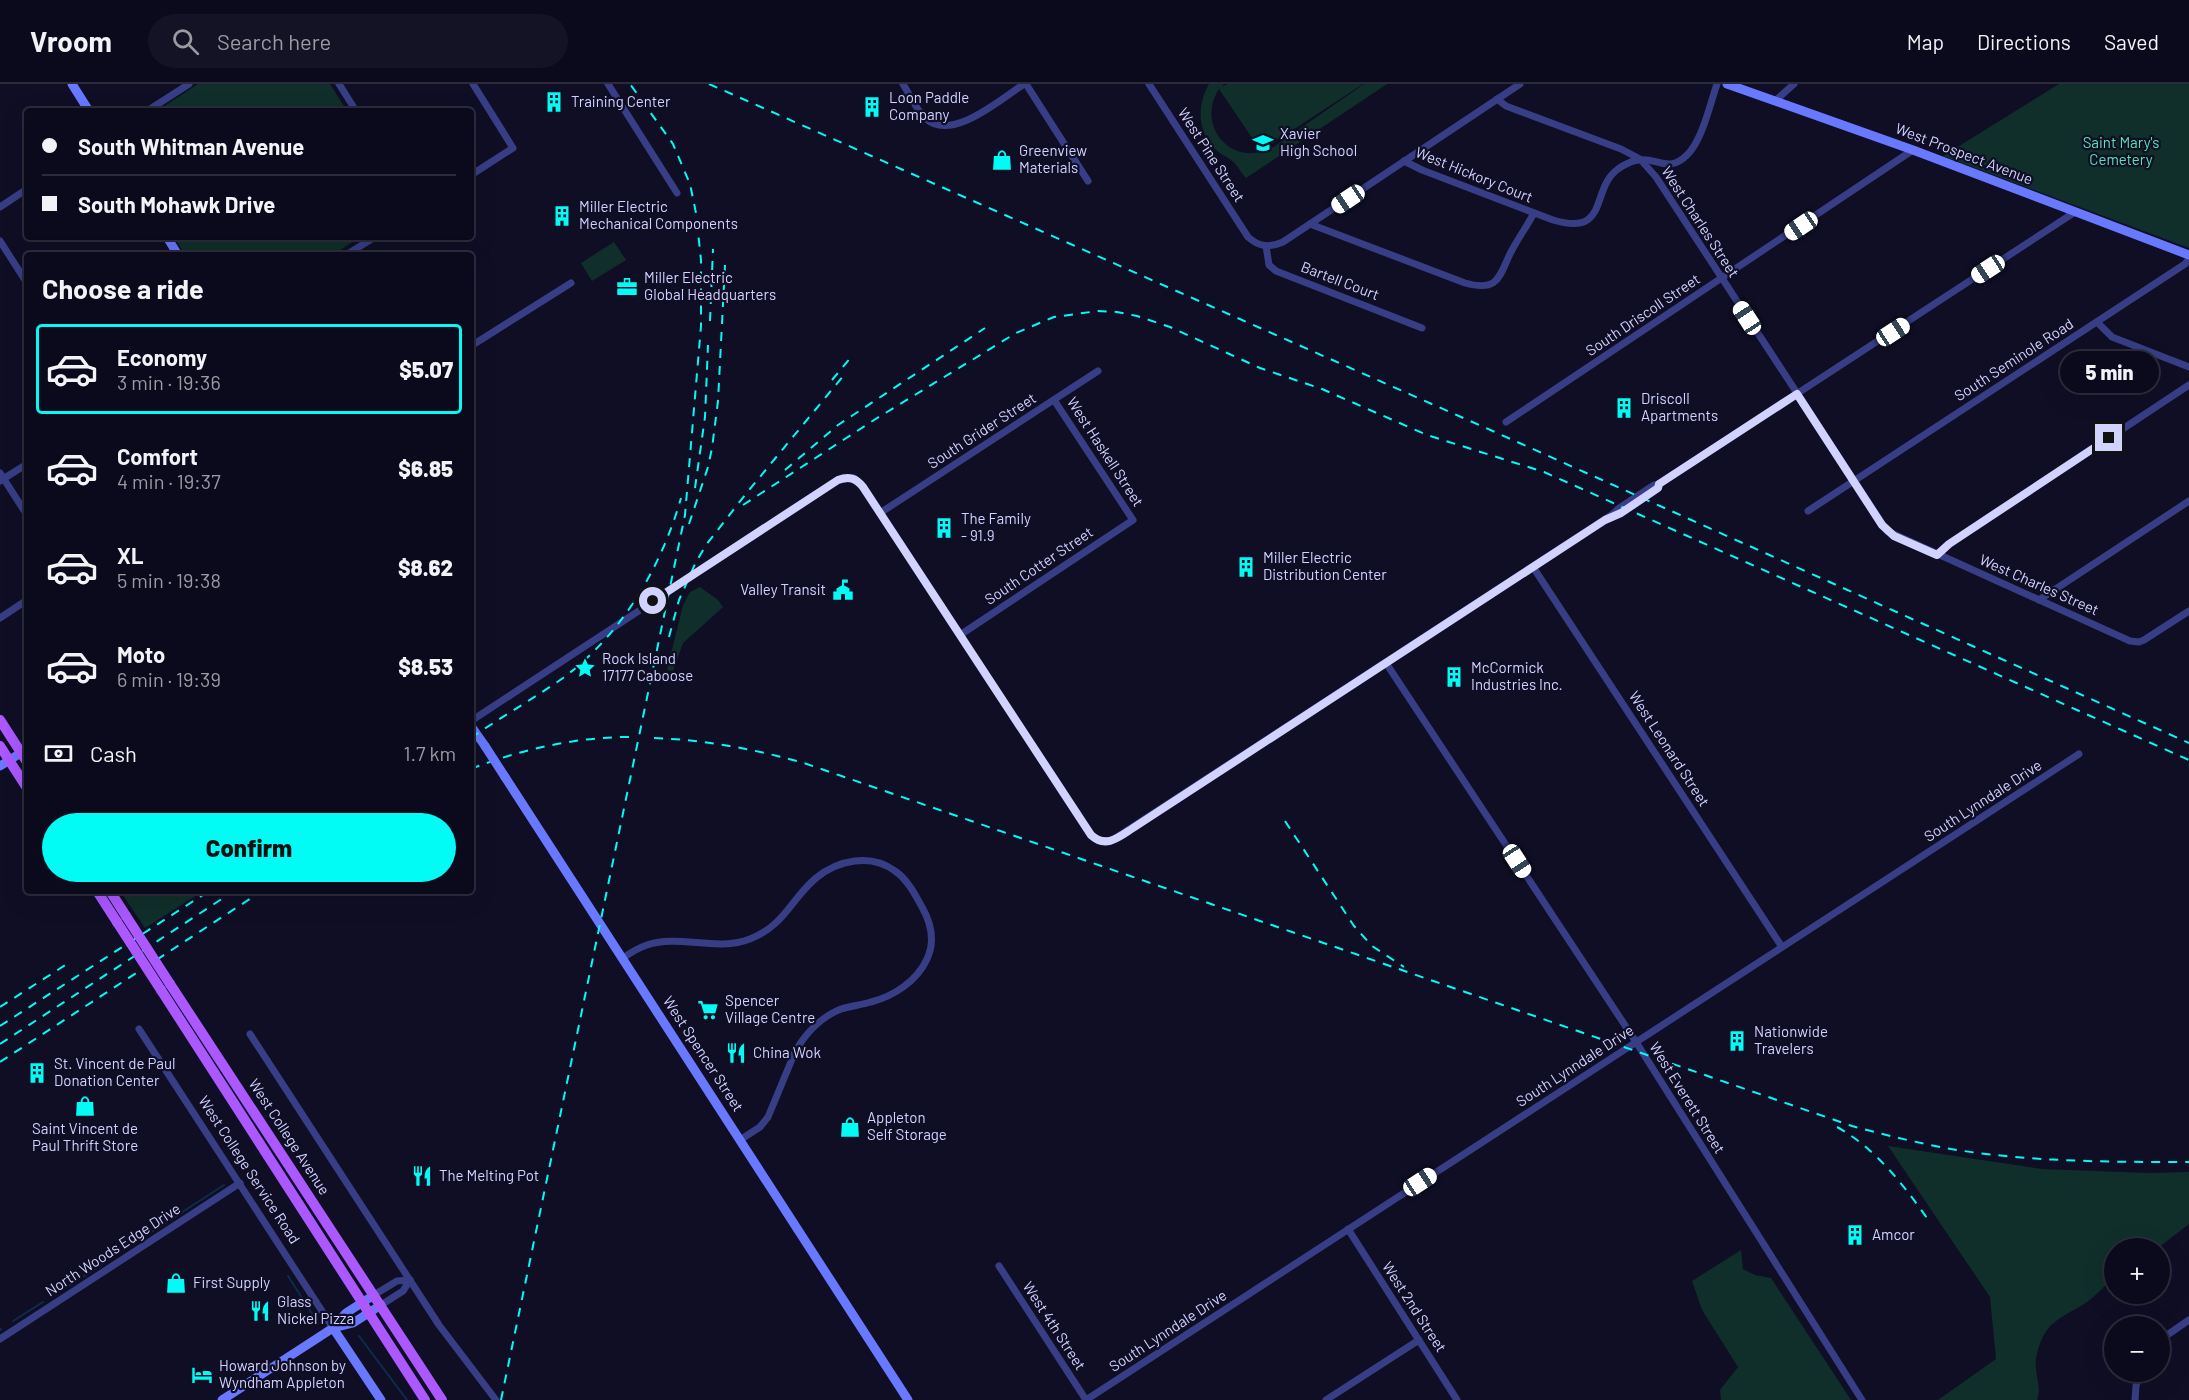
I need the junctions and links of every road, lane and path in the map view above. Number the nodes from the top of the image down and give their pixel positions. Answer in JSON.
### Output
{"nodes":[{"id":1,"x":72,"y":84,"type":"edge"},
{"id":2,"x":189,"y":84,"type":"edge"},
{"id":3,"x":339,"y":84,"type":"edge"},
{"id":4,"x":473,"y":84,"type":"edge"},
{"id":5,"x":608,"y":84,"type":"edge"},
{"id":6,"x":903,"y":84,"type":"edge"},
{"id":7,"x":1025,"y":84,"type":"edge"},
{"id":8,"x":1149,"y":84,"type":"edge"},
{"id":9,"x":1520,"y":84,"type":"edge"},
{"id":10,"x":1717,"y":84,"type":"edge"},
{"id":11,"x":1794,"y":84,"type":"edge"},
{"id":12,"x":1732,"y":85,"type":"edge"},
{"id":13,"x":1497,"y":99,"type":"junction"},
{"id":14,"x":1775,"y":101,"type":"junction"},
{"id":15,"x":87,"y":108,"type":"edge"},
{"id":16,"x":152,"y":108,"type":"edge"},
{"id":17,"x":354,"y":108,"type":"edge"},
{"id":18,"x":1913,"y":150,"type":"junction"},
{"id":19,"x":1640,"y":159,"type":"junction"},
{"id":20,"x":1404,"y":161,"type":"junction"},
{"id":21,"x":474,"y":173,"type":"edge"},
{"id":22,"x":1088,"y":181,"type":"dead end"},
{"id":23,"x":24,"y":191,"type":"edge"},
{"id":24,"x":677,"y":193,"type":"dead end"},
{"id":25,"x":0,"y":207,"type":"edge"},
{"id":26,"x":2075,"y":212,"type":"junction"},
{"id":27,"x":1534,"y":213,"type":"junction"},
{"id":28,"x":1310,"y":224,"type":"junction"},
{"id":29,"x":370,"y":240,"type":"edge"},
{"id":30,"x":0,"y":241,"type":"edge"},
{"id":31,"x":1266,"y":246,"type":"junction"},
{"id":32,"x":351,"y":252,"type":"edge"},
{"id":33,"x":2189,"y":257,"type":"edge"},
{"id":34,"x":24,"y":277,"type":"edge"},
{"id":35,"x":1722,"y":279,"type":"junction"},
{"id":36,"x":572,"y":283,"type":"dead end"},
{"id":37,"x":2097,"y":322,"type":"junction"},
{"id":38,"x":1422,"y":328,"type":"dead end"},
{"id":39,"x":474,"y":344,"type":"edge"},
{"id":40,"x":2189,"y":367,"type":"edge"},
{"id":41,"x":1098,"y":371,"type":"dead end"},
{"id":42,"x":2189,"y":385,"type":"edge"},
{"id":43,"x":1797,"y":394,"type":"junction"},
{"id":44,"x":1054,"y":400,"type":"junction"},
{"id":45,"x":1506,"y":422,"type":"dead end"},
{"id":46,"x":24,"y":466,"type":"edge"},
{"id":47,"x":1,"y":478,"type":"edge"},
{"id":48,"x":1853,"y":481,"type":"junction"},
{"id":49,"x":2189,"y":501,"type":"edge"},
{"id":50,"x":24,"y":511,"type":"edge"},
{"id":51,"x":1808,"y":511,"type":"dead end"},
{"id":52,"x":880,"y":513,"type":"junction"},
{"id":53,"x":1133,"y":520,"type":"joint"},
{"id":54,"x":1937,"y":555,"type":"junction"},
{"id":55,"x":1533,"y":567,"type":"junction"},
{"id":56,"x":2039,"y":600,"type":"junction"},
{"id":57,"x":24,"y":602,"type":"edge"},
{"id":58,"x":2189,"y":611,"type":"edge"},
{"id":59,"x":0,"y":618,"type":"edge"},
{"id":60,"x":960,"y":635,"type":"junction"},
{"id":61,"x":1386,"y":663,"type":"junction"},
{"id":62,"x":0,"y":720,"type":"edge"},
{"id":63,"x":474,"y":721,"type":"edge"},
{"id":64,"x":474,"y":728,"type":"edge"},
{"id":65,"x":0,"y":746,"type":"edge"},
{"id":66,"x":2079,"y":754,"type":"dead end"},
{"id":67,"x":17,"y":758,"type":"edge"},
{"id":68,"x":24,"y":779,"type":"edge"},
{"id":69,"x":100,"y":894,"type":"edge"},
{"id":70,"x":111,"y":894,"type":"edge"},
{"id":71,"x":122,"y":919,"type":"junction"},
{"id":72,"x":1782,"y":947,"type":"junction"},
{"id":73,"x":623,"y":958,"type":"junction"},
{"id":74,"x":165,"y":987,"type":"junction"},
{"id":75,"x":139,"y":1029,"type":"dead end"},
{"id":76,"x":250,"y":1035,"type":"dead end"},
{"id":77,"x":1636,"y":1042,"type":"junction"},
{"id":78,"x":740,"y":1140,"type":"junction"},
{"id":79,"x":240,"y":1183,"type":"junction"},
{"id":80,"x":1348,"y":1230,"type":"junction"},
{"id":81,"x":999,"y":1266,"type":"dead end"},
{"id":82,"x":410,"y":1280,"type":"junction"},
{"id":83,"x":378,"y":1300,"type":"junction"},
{"id":84,"x":365,"y":1308,"type":"junction"},
{"id":85,"x":2189,"y":1320,"type":"edge"},
{"id":86,"x":333,"y":1328,"type":"junction"},
{"id":87,"x":2170,"y":1333,"type":"edge"},
{"id":88,"x":0,"y":1339,"type":"edge"},
{"id":89,"x":1419,"y":1340,"type":"junction"},
{"id":90,"x":2138,"y":1382,"type":"edge"},
{"id":91,"x":222,"y":1400,"type":"edge"},
{"id":92,"x":381,"y":1400,"type":"edge"},
{"id":93,"x":425,"y":1400,"type":"edge"},
{"id":94,"x":442,"y":1400,"type":"edge"},
{"id":95,"x":496,"y":1400,"type":"edge"},
{"id":96,"x":908,"y":1400,"type":"edge"},
{"id":97,"x":1086,"y":1400,"type":"edge"},
{"id":98,"x":1326,"y":1400,"type":"edge"},
{"id":99,"x":1457,"y":1400,"type":"edge"},
{"id":100,"x":1862,"y":1400,"type":"edge"},
{"id":101,"x":2135,"y":1400,"type":"edge"}],
"edges":[{"from":1,"to":15,"type":"street"},
{"from":2,"to":16,"type":"street"},
{"from":3,"to":17,"type":"street"},
{"from":4,"to":21,"type":"street"},
{"from":5,"to":24,"type":"street"},
{"from":6,"to":7,"type":"street"},
{"from":7,"to":22,"type":"street"},
{"from":8,"to":31,"type":"street","name":"West Pine Street"},
{"from":9,"to":13,"type":"street"},
{"from":10,"to":19,"type":"street"},
{"from":11,"to":14,"type":"street"},
{"from":12,"to":14,"type":"street","name":"West Prospect Avenue"},
{"from":13,"to":19,"type":"street","name":"West Charles Street"},
{"from":13,"to":20,"type":"street"},
{"from":14,"to":18,"type":"street","name":"West Prospect Avenue"},
{"from":18,"to":26,"type":"street","name":"West Prospect Avenue"},
{"from":18,"to":35,"type":"street","name":"South Driscoll Street"},
{"from":19,"to":27,"type":"street","name":"West Hickory Court"},
{"from":19,"to":35,"type":"street","name":"West Charles Street"},
{"from":20,"to":27,"type":"street","name":"West Hickory Court"},
{"from":20,"to":28,"type":"street"},
{"from":23,"to":25,"type":"street"},
{"from":26,"to":33,"type":"street","name":"West Prospect Avenue"},
{"from":26,"to":43,"type":"street"},
{"from":27,"to":28,"type":"street"},
{"from":28,"to":31,"type":"street"},
{"from":29,"to":32,"type":"street"},
{"from":30,"to":34,"type":"street"},
{"from":31,"to":38,"type":"street","name":"Bartell Court"},
{"from":33,"to":37,"type":"street","name":"South Seminole Road"},
{"from":35,"to":43,"type":"street","name":"West Charles Street"},
{"from":35,"to":45,"type":"street","name":"South Driscoll Street"},
{"from":36,"to":39,"type":"street"},
{"from":37,"to":40,"type":"street"},
{"from":37,"to":48,"type":"street","name":"South Seminole Road"},
{"from":41,"to":44,"type":"street","name":"South Grider Street"},
{"from":42,"to":54,"type":"street"},
{"from":43,"to":48,"type":"street","name":"West Charles Street"},
{"from":43,"to":55,"type":"street"},
{"from":44,"to":52,"type":"street","name":"South Grider Street"},
{"from":44,"to":53,"type":"street","name":"West Haskell Street"},
{"from":46,"to":47,"type":"street"},
{"from":47,"to":50,"type":"street"},
{"from":48,"to":51,"type":"street","name":"South Seminole Road"},
{"from":48,"to":54,"type":"street","name":"West Charles Street"},
{"from":49,"to":56,"type":"street"},
{"from":52,"to":60,"type":"street"},
{"from":52,"to":63,"type":"street"},
{"from":53,"to":60,"type":"street","name":"South Cotter Street"},
{"from":54,"to":56,"type":"street","name":"West Charles Street"},
{"from":55,"to":61,"type":"street"},
{"from":55,"to":72,"type":"street","name":"West Leonard Street"},
{"from":56,"to":58,"type":"street","name":"West Charles Street"},
{"from":57,"to":59,"type":"street"},
{"from":60,"to":61,"type":"street"},
{"from":61,"to":77,"type":"street","name":"West Everett Street"},
{"from":62,"to":67,"type":"main road"},
{"from":64,"to":73,"type":"street","name":"West Spencer Street","bridge":true},
{"from":65,"to":67,"type":"main road"},
{"from":66,"to":72,"type":"street","name":"South Lynndale Drive"},
{"from":67,"to":68,"type":"main road"},
{"from":69,"to":71,"type":"main road","name":"West College Avenue"},
{"from":70,"to":71,"type":"main road","name":"West College Avenue"},
{"from":71,"to":74,"type":"main road","name":"West College Avenue","bridge":true},
{"from":72,"to":77,"type":"street","name":"South Lynndale Drive"},
{"from":73,"to":78,"type":"street","name":"West Spencer Street"},
{"from":73,"to":78,"type":"street"},
{"from":74,"to":83,"type":"main road","name":"West College Avenue"},
{"from":74,"to":84,"type":"main road","name":"West College Avenue"},
{"from":75,"to":79,"type":"street","name":"West College Service Road"},
{"from":76,"to":82,"type":"street"},
{"from":77,"to":80,"type":"street","name":"South Lynndale Drive"},
{"from":77,"to":100,"type":"street","name":"West Everett Street"},
{"from":78,"to":96,"type":"street","name":"West Spencer Street"},
{"from":79,"to":86,"type":"street","name":"West College Service Road"},
{"from":79,"to":88,"type":"street","name":"North Woods Edge Drive"},
{"from":80,"to":89,"type":"street","name":"West 2nd Street"},
{"from":80,"to":97,"type":"street","name":"South Lynndale Drive"},
{"from":81,"to":97,"type":"street","name":"West 4th Street"},
{"from":82,"to":83,"type":"street"},
{"from":82,"to":83,"type":"street"},
{"from":82,"to":95,"type":"street"},
{"from":83,"to":84,"type":"street"},
{"from":83,"to":94,"type":"main road","name":"West College Avenue"},
{"from":84,"to":86,"type":"street"},
{"from":84,"to":93,"type":"main road","name":"West College Avenue"},
{"from":85,"to":87,"type":"street"},
{"from":86,"to":91,"type":"street"},
{"from":86,"to":92,"type":"street","name":"West College Service Road"},
{"from":89,"to":98,"type":"street"},
{"from":89,"to":99,"type":"street","name":"West 2nd Street"},
{"from":90,"to":101,"type":"street"}]}
